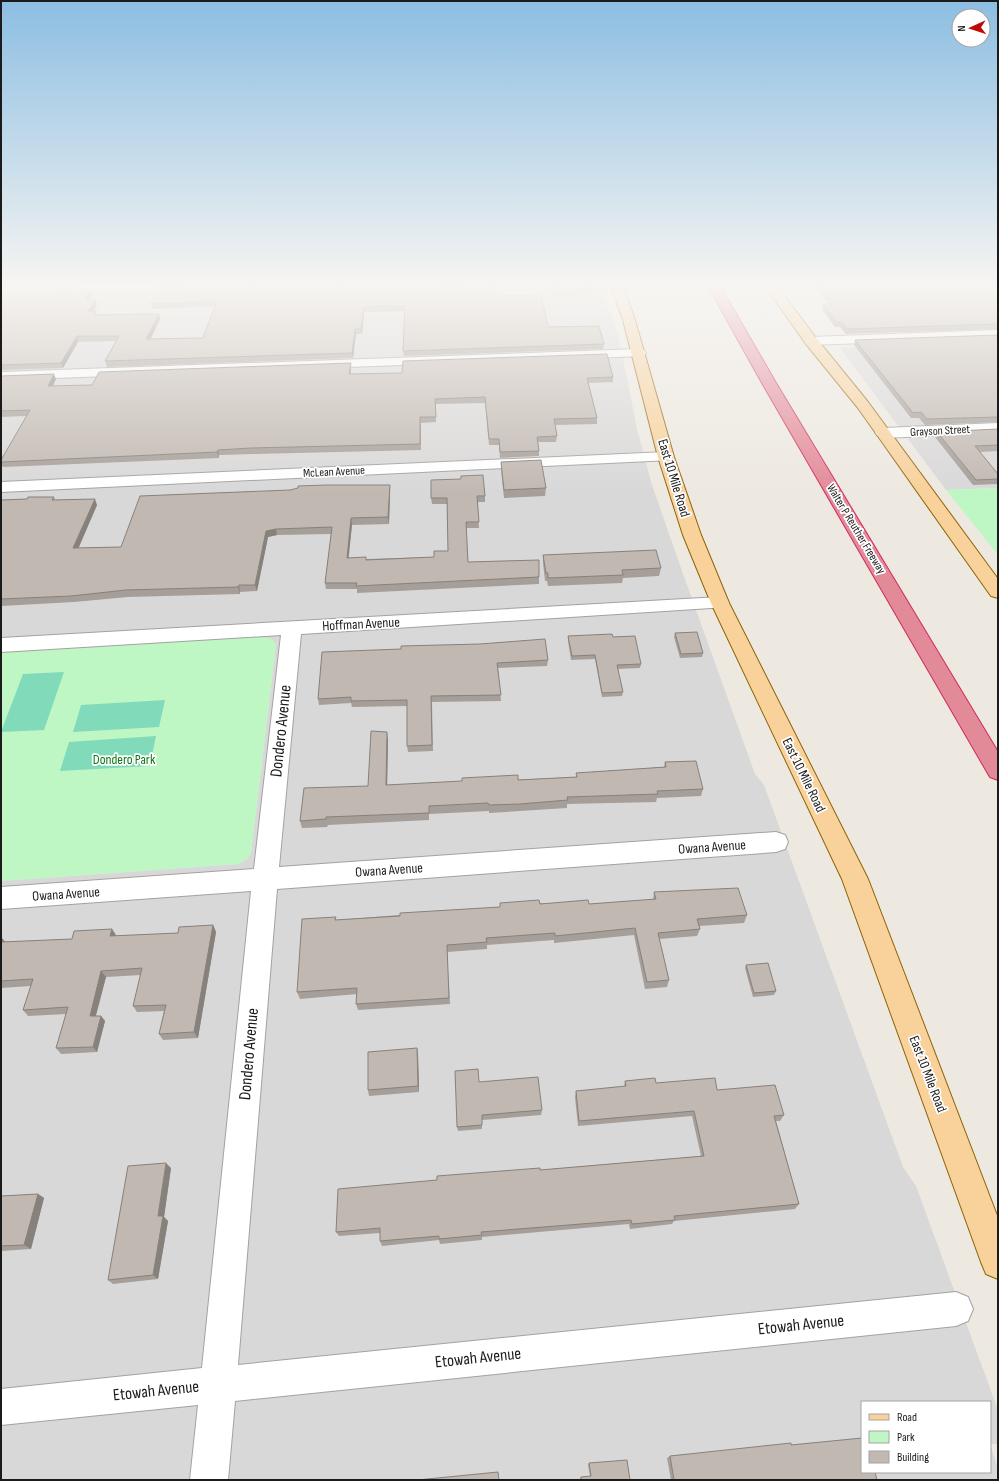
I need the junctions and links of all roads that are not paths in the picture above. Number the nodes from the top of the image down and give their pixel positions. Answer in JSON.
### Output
{"nodes":[{"id":1,"x":580,"y":355,"type":"edge"},
{"id":2,"x":640,"y":355,"type":"edge"},
{"id":3,"x":753,"y":355,"type":"edge"},
{"id":4,"x":822,"y":355,"type":"edge"},
{"id":5,"x":1,"y":376,"type":"edge"},
{"id":6,"x":998,"y":428,"type":"edge"},
{"id":7,"x":883,"y":433,"type":"junction"},
{"id":8,"x":666,"y":457,"type":"junction"},
{"id":9,"x":1,"y":487,"type":"edge"},
{"id":10,"x":998,"y":592,"type":"edge"},
{"id":11,"x":720,"y":603,"type":"junction"},
{"id":12,"x":292,"y":628,"type":"junction"},
{"id":13,"x":1,"y":645,"type":"edge"},
{"id":14,"x":998,"y":771,"type":"edge"},
{"id":15,"x":776,"y":842,"type":"dead end"},
{"id":16,"x":265,"y":880,"type":"junction"},
{"id":17,"x":1,"y":898,"type":"edge"},
{"id":18,"x":998,"y":1262,"type":"edge"},
{"id":19,"x":956,"y":1309,"type":"dead end"},
{"id":20,"x":219,"y":1385,"type":"junction"},
{"id":21,"x":1,"y":1407,"type":"edge"},
{"id":22,"x":209,"y":1480,"type":"edge"}],
"edges":[{"from":1,"to":5,"type":"street"},
{"from":2,"to":8,"type":"main road","name":"East 10 Mile Road"},
{"from":3,"to":14,"type":"highway","name":"Walter P Reuther Freeway"},
{"from":4,"to":7,"type":"main road"},
{"from":6,"to":7,"type":"street","name":"Grayson Street"},
{"from":7,"to":10,"type":"main road"},
{"from":8,"to":9,"type":"street","name":"McLean Avenue"},
{"from":8,"to":11,"type":"main road","name":"East 10 Mile Road"},
{"from":11,"to":12,"type":"street","name":"Hoffman Avenue"},
{"from":11,"to":18,"type":"main road","name":"East 10 Mile Road"},
{"from":12,"to":13,"type":"street","name":"Hoffman Avenue"},
{"from":12,"to":16,"type":"street","name":"Dondero Avenue"},
{"from":15,"to":16,"type":"street","name":"Owana Avenue"},
{"from":16,"to":17,"type":"street","name":"Owana Avenue"},
{"from":16,"to":20,"type":"street","name":"Dondero Avenue"},
{"from":19,"to":20,"type":"street","name":"Etowah Avenue"},
{"from":20,"to":21,"type":"street","name":"Etowah Avenue"},
{"from":20,"to":22,"type":"street","name":"Dondero Avenue"}]}
